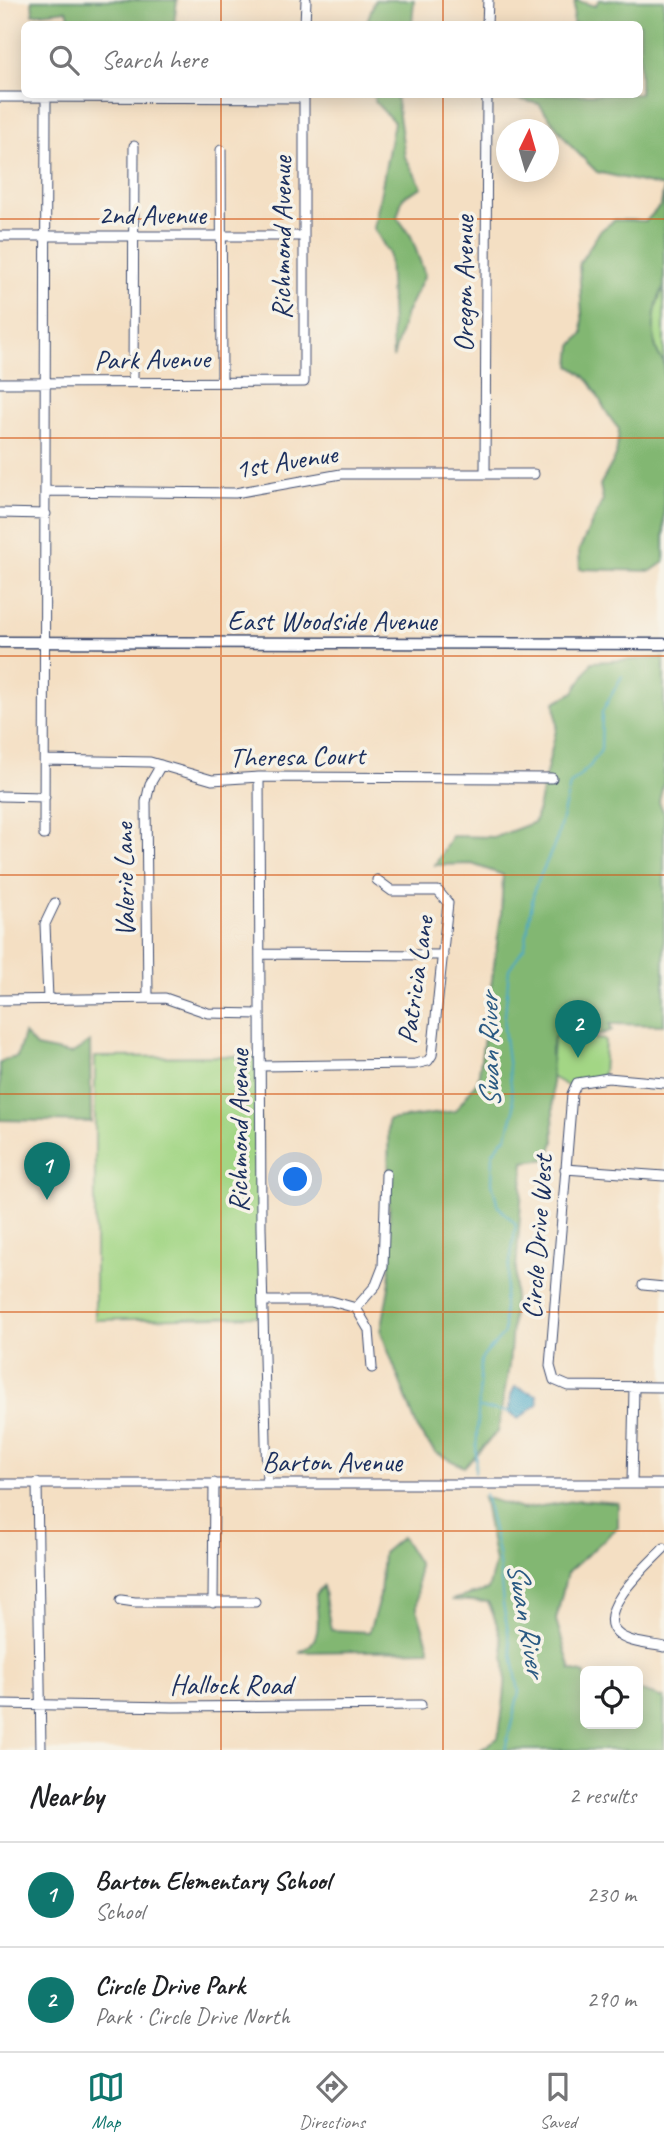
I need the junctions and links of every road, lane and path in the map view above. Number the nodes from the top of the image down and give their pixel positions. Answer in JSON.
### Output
{"nodes":[{"id":1,"x":306,"y":0,"type":"edge"},
{"id":2,"x":488,"y":0,"type":"edge"},
{"id":3,"x":305,"y":21,"type":"edge"},
{"id":4,"x":487,"y":21,"type":"edge"},
{"id":5,"x":0,"y":97,"type":"edge"},
{"id":6,"x":21,"y":97,"type":"edge"},
{"id":7,"x":46,"y":98,"type":"edge"},
{"id":8,"x":304,"y":98,"type":"edge"},
{"id":9,"x":487,"y":98,"type":"edge"},
{"id":10,"x":134,"y":146,"type":"dead end"},
{"id":11,"x":221,"y":150,"type":"dead end"},
{"id":12,"x":0,"y":236,"type":"edge"},
{"id":13,"x":46,"y":236,"type":"junction"},
{"id":14,"x":303,"y":236,"type":"junction"},
{"id":15,"x":133,"y":237,"type":"junction"},
{"id":16,"x":221,"y":237,"type":"junction"},
{"id":17,"x":222,"y":381,"type":"junction"},
{"id":18,"x":133,"y":382,"type":"junction"},
{"id":19,"x":304,"y":382,"type":"joint"},
{"id":20,"x":0,"y":383,"type":"edge"},
{"id":21,"x":46,"y":383,"type":"junction"},
{"id":22,"x":485,"y":473,"type":"junction"},
{"id":23,"x":534,"y":474,"type":"dead end"},
{"id":24,"x":46,"y":491,"type":"junction"},
{"id":25,"x":0,"y":513,"type":"edge"},
{"id":26,"x":46,"y":514,"type":"junction"},
{"id":27,"x":0,"y":642,"type":"edge"},
{"id":28,"x":45,"y":642,"type":"junction"},
{"id":29,"x":664,"y":644,"type":"edge"},
{"id":30,"x":45,"y":760,"type":"junction"},
{"id":31,"x":161,"y":765,"type":"junction"},
{"id":32,"x":259,"y":777,"type":"junction"},
{"id":33,"x":552,"y":778,"type":"dead end"},
{"id":34,"x":0,"y":796,"type":"edge"},
{"id":35,"x":45,"y":797,"type":"junction"},
{"id":36,"x":44,"y":835,"type":"dead end"},
{"id":37,"x":377,"y":880,"type":"dead end"},
{"id":38,"x":55,"y":903,"type":"dead end"},
{"id":39,"x":261,"y":954,"type":"junction"},
{"id":40,"x":443,"y":955,"type":"junction"},
{"id":41,"x":148,"y":998,"type":"junction"},
{"id":42,"x":48,"y":999,"type":"junction"},
{"id":43,"x":0,"y":1000,"type":"edge"},
{"id":44,"x":259,"y":1014,"type":"junction"},
{"id":45,"x":261,"y":1066,"type":"junction"},
{"id":46,"x":664,"y":1083,"type":"edge"},
{"id":47,"x":565,"y":1169,"type":"junction"},
{"id":48,"x":386,"y":1174,"type":"dead end"},
{"id":49,"x":664,"y":1177,"type":"edge"},
{"id":50,"x":643,"y":1285,"type":"dead end"},
{"id":51,"x":664,"y":1287,"type":"edge"},
{"id":52,"x":265,"y":1301,"type":"junction"},
{"id":53,"x":356,"y":1308,"type":"junction"},
{"id":54,"x":372,"y":1368,"type":"dead end"},
{"id":55,"x":634,"y":1387,"type":"junction"},
{"id":56,"x":664,"y":1387,"type":"edge"},
{"id":57,"x":37,"y":1483,"type":"junction"},
{"id":58,"x":214,"y":1483,"type":"junction"},
{"id":59,"x":632,"y":1483,"type":"junction"},
{"id":60,"x":0,"y":1484,"type":"edge"},
{"id":61,"x":267,"y":1484,"type":"junction"},
{"id":62,"x":664,"y":1484,"type":"edge"},
{"id":63,"x":664,"y":1548,"type":"edge"},
{"id":64,"x":121,"y":1600,"type":"dead end"},
{"id":65,"x":255,"y":1602,"type":"dead end"},
{"id":66,"x":213,"y":1603,"type":"junction"},
{"id":67,"x":664,"y":1647,"type":"edge"},
{"id":68,"x":0,"y":1704,"type":"edge"},
{"id":69,"x":421,"y":1705,"type":"dead end"},
{"id":70,"x":42,"y":1706,"type":"junction"},
{"id":71,"x":41,"y":1750,"type":"edge"}],
"edges":[{"from":1,"to":3,"type":"street"},
{"from":2,"to":4,"type":"street"},
{"from":5,"to":6,"type":"street"},
{"from":7,"to":13,"type":"street"},
{"from":8,"to":14,"type":"street","name":"Richmond Avenue"},
{"from":9,"to":22,"type":"street","name":"Oregon Avenue"},
{"from":10,"to":15,"type":"street"},
{"from":11,"to":16,"type":"street"},
{"from":12,"to":13,"type":"street","name":"2nd Avenue"},
{"from":13,"to":15,"type":"street","name":"2nd Avenue"},
{"from":13,"to":21,"type":"street"},
{"from":14,"to":16,"type":"street","name":"2nd Avenue"},
{"from":14,"to":19,"type":"street","name":"Richmond Avenue"},
{"from":15,"to":16,"type":"street","name":"2nd Avenue"},
{"from":15,"to":18,"type":"street"},
{"from":16,"to":17,"type":"street"},
{"from":17,"to":18,"type":"street","name":"Park Avenue"},
{"from":17,"to":19,"type":"street","name":"Park Avenue"},
{"from":18,"to":21,"type":"street","name":"Park Avenue"},
{"from":20,"to":21,"type":"street","name":"Park Avenue"},
{"from":21,"to":24,"type":"street"},
{"from":22,"to":23,"type":"street","name":"1st Avenue"},
{"from":22,"to":24,"type":"street","name":"1st Avenue"},
{"from":24,"to":26,"type":"street"},
{"from":25,"to":26,"type":"street"},
{"from":26,"to":28,"type":"street"},
{"from":27,"to":28,"type":"main road","name":"East Woodside Avenue"},
{"from":28,"to":29,"type":"main road","name":"East Woodside Avenue"},
{"from":28,"to":30,"type":"street"},
{"from":30,"to":31,"type":"street","name":"Theresa Court"},
{"from":30,"to":35,"type":"street"},
{"from":31,"to":32,"type":"street","name":"Theresa Court"},
{"from":31,"to":41,"type":"street","name":"Valerie Lane"},
{"from":32,"to":33,"type":"street","name":"Theresa Court"},
{"from":32,"to":39,"type":"street","name":"Richmond Avenue"},
{"from":34,"to":35,"type":"street"},
{"from":35,"to":36,"type":"street"},
{"from":37,"to":40,"type":"street","name":"Patricia Lane"},
{"from":38,"to":42,"type":"street"},
{"from":39,"to":40,"type":"street"},
{"from":39,"to":44,"type":"street","name":"Richmond Avenue"},
{"from":40,"to":45,"type":"street","name":"Patricia Lane"},
{"from":41,"to":42,"type":"street"},
{"from":41,"to":44,"type":"street"},
{"from":42,"to":43,"type":"street"},
{"from":44,"to":45,"type":"street","name":"Richmond Avenue"},
{"from":45,"to":52,"type":"street","name":"Richmond Avenue"},
{"from":46,"to":47,"type":"street","name":"Circle Drive West"},
{"from":47,"to":49,"type":"street"},
{"from":47,"to":55,"type":"street","name":"Circle Drive West"},
{"from":48,"to":53,"type":"street"},
{"from":50,"to":51,"type":"street"},
{"from":52,"to":53,"type":"street"},
{"from":52,"to":61,"type":"street","name":"Richmond Avenue"},
{"from":53,"to":54,"type":"street"},
{"from":55,"to":56,"type":"street"},
{"from":55,"to":59,"type":"street"},
{"from":57,"to":58,"type":"street","name":"Barton Avenue"},
{"from":57,"to":60,"type":"street","name":"Barton Avenue"},
{"from":57,"to":70,"type":"street"},
{"from":58,"to":61,"type":"street","name":"Barton Avenue"},
{"from":58,"to":66,"type":"street"},
{"from":59,"to":61,"type":"street","name":"Barton Avenue"},
{"from":59,"to":62,"type":"street","name":"Barton Avenue"},
{"from":63,"to":67,"type":"street"},
{"from":64,"to":66,"type":"street"},
{"from":65,"to":66,"type":"street"},
{"from":68,"to":70,"type":"street","name":"Hallock Road"},
{"from":69,"to":70,"type":"street","name":"Hallock Road"},
{"from":70,"to":71,"type":"street"}]}
